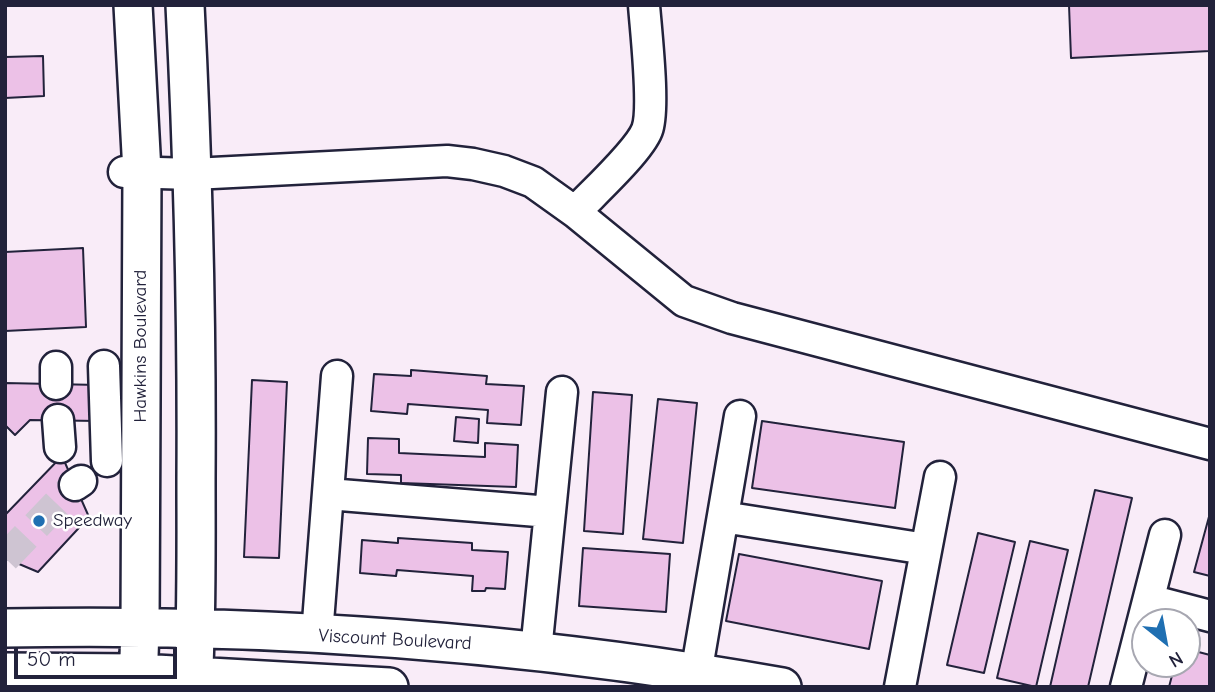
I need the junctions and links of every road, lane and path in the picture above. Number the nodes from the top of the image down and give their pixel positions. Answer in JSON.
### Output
{"nodes":[{"id":1,"x":133,"y":5,"type":"edge"},
{"id":2,"x":185,"y":5,"type":"edge"},
{"id":3,"x":644,"y":5,"type":"edge"},
{"id":4,"x":133,"y":172,"type":"junction"},
{"id":5,"x":193,"y":174,"type":"junction"},
{"id":6,"x":575,"y":212,"type":"junction"},
{"id":7,"x":104,"y":366,"type":"dead end"},
{"id":8,"x":337,"y":376,"type":"dead end"},
{"id":9,"x":562,"y":392,"type":"dead end"},
{"id":10,"x":740,"y":416,"type":"dead end"},
{"id":11,"x":1210,"y":444,"type":"edge"},
{"id":12,"x":107,"y":461,"type":"dead end"},
{"id":13,"x":940,"y":477,"type":"dead end"},
{"id":14,"x":328,"y":494,"type":"junction"},
{"id":15,"x":550,"y":512,"type":"junction"},
{"id":16,"x":723,"y":517,"type":"junction"},
{"id":17,"x":1165,"y":535,"type":"dead end"},
{"id":18,"x":926,"y":549,"type":"junction"},
{"id":19,"x":1149,"y":600,"type":"junction"},
{"id":20,"x":1210,"y":616,"type":"edge"},
{"id":21,"x":140,"y":627,"type":"junction"},
{"id":22,"x":5,"y":628,"type":"edge"},
{"id":23,"x":196,"y":629,"type":"junction"},
{"id":24,"x":317,"y":635,"type":"junction"},
{"id":25,"x":536,"y":651,"type":"junction"},
{"id":26,"x":5,"y":672,"type":"edge"},
{"id":27,"x":696,"y":674,"type":"junction"},
{"id":28,"x":138,"y":680,"type":"edge"},
{"id":29,"x":193,"y":681,"type":"edge"},
{"id":30,"x":382,"y":686,"type":"edge"},
{"id":31,"x":388,"y":687,"type":"edge"},
{"id":32,"x":782,"y":687,"type":"edge"},
{"id":33,"x":900,"y":687,"type":"edge"},
{"id":34,"x":1126,"y":687,"type":"edge"}],
"edges":[{"from":1,"to":4,"type":"main road","name":"Hawkins Boulevard"},
{"from":2,"to":5,"type":"main road"},
{"from":3,"to":6,"type":"lane"},
{"from":4,"to":5,"type":"lane"},
{"from":4,"to":21,"type":"main road","name":"Hawkins Boulevard"},
{"from":5,"to":6,"type":"lane"},
{"from":5,"to":23,"type":"main road"},
{"from":6,"to":11,"type":"lane"},
{"from":7,"to":12,"type":"lane"},
{"from":8,"to":14,"type":"lane"},
{"from":9,"to":15,"type":"lane"},
{"from":10,"to":16,"type":"lane"},
{"from":13,"to":18,"type":"lane"},
{"from":14,"to":15,"type":"lane"},
{"from":14,"to":24,"type":"lane"},
{"from":15,"to":25,"type":"lane"},
{"from":16,"to":18,"type":"lane"},
{"from":16,"to":27,"type":"lane"},
{"from":17,"to":19,"type":"lane"},
{"from":18,"to":33,"type":"lane"},
{"from":19,"to":20,"type":"lane"},
{"from":19,"to":34,"type":"lane"},
{"from":21,"to":22,"type":"main road","name":"Viscount Boulevard"},
{"from":21,"to":23,"type":"main road","name":"Viscount Boulevard"},
{"from":21,"to":28,"type":"main road","name":"Hawkins Boulevard"},
{"from":23,"to":24,"type":"main road","name":"Viscount Boulevard"},
{"from":23,"to":29,"type":"main road"},
{"from":24,"to":25,"type":"main road","name":"Viscount Boulevard"},
{"from":25,"to":27,"type":"main road","name":"Viscount Boulevard"},
{"from":26,"to":28,"type":"main road"},
{"from":27,"to":32,"type":"main road","name":"Viscount Boulevard"},
{"from":28,"to":29,"type":"main road"},
{"from":29,"to":30,"type":"main road"},
{"from":30,"to":31,"type":"main road"}]}
